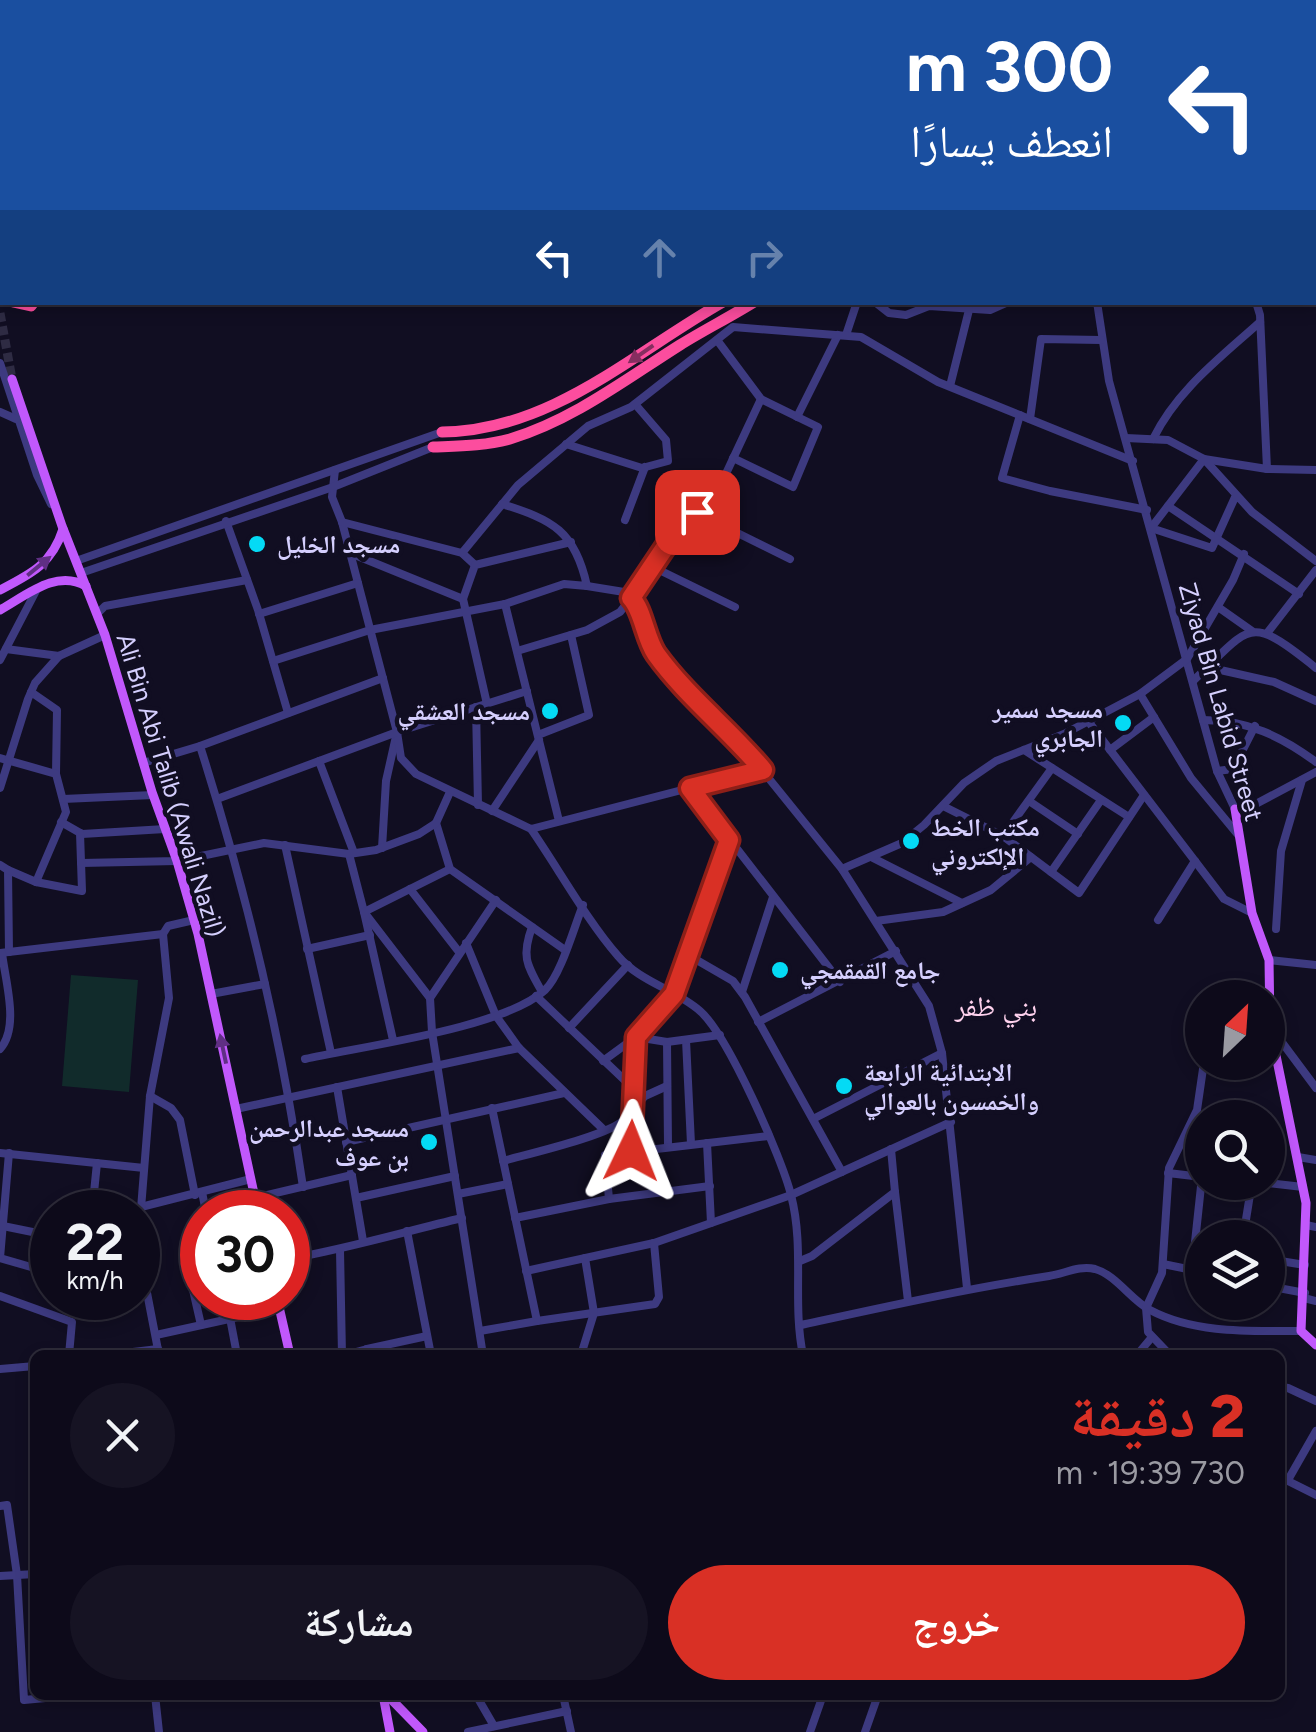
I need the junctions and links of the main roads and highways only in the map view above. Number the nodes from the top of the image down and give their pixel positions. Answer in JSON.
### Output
{"nodes":[{"id":1,"x":718,"y":305,"type":"edge"},
{"id":2,"x":749,"y":305,"type":"edge"},
{"id":3,"x":12,"y":379,"type":"tunnel mouth"},
{"id":4,"x":442,"y":432,"type":"road end"},
{"id":5,"x":433,"y":447,"type":"road end"},
{"id":6,"x":63,"y":528,"type":"junction"},
{"id":7,"x":86,"y":586,"type":"junction"},
{"id":8,"x":0,"y":590,"type":"edge"},
{"id":9,"x":0,"y":610,"type":"edge"},
{"id":10,"x":1234,"y":808,"type":"road end"},
{"id":11,"x":1269,"y":980,"type":"edge"},
{"id":12,"x":1282,"y":1080,"type":"edge"},
{"id":13,"x":253,"y":1190,"type":"edge"},
{"id":14,"x":1311,"y":1226,"type":"edge"},
{"id":15,"x":282,"y":1320,"type":"edge"},
{"id":16,"x":1316,"y":1345,"type":"edge"},
{"id":17,"x":289,"y":1350,"type":"edge"},
{"id":18,"x":386,"y":1700,"type":"edge"},
{"id":19,"x":390,"y":1700,"type":"edge"},
{"id":20,"x":390,"y":1732,"type":"edge"},
{"id":21,"x":423,"y":1732,"type":"edge"}],
"edges":[{"from":1,"to":4,"type":"highway","one_way":true},
{"from":2,"to":5,"type":"highway"},
{"from":3,"to":6,"type":"main road","name":"Ali Bin Abi Talib (Awali Nazil)"},
{"from":6,"to":7,"type":"main road","name":"Ali Bin Abi Talib (Awali Nazil)"},
{"from":8,"to":6,"type":"main road","one_way":true},
{"from":7,"to":9,"type":"main road"},
{"from":13,"to":7,"type":"main road","name":"Ali Bin Abi Talib (Awali Nazil)","one_way":true},
{"from":10,"to":11,"type":"main road","name":"Ziyad Bin Labid Street"},
{"from":12,"to":14,"type":"main road","name":"Ziyad Bin Labid Street"},
{"from":14,"to":16,"type":"main road","name":"Ziyad Bin Labid Street"},
{"from":15,"to":17,"type":"main road"},
{"from":18,"to":20,"type":"main road"},
{"from":19,"to":21,"type":"main road"}]}
